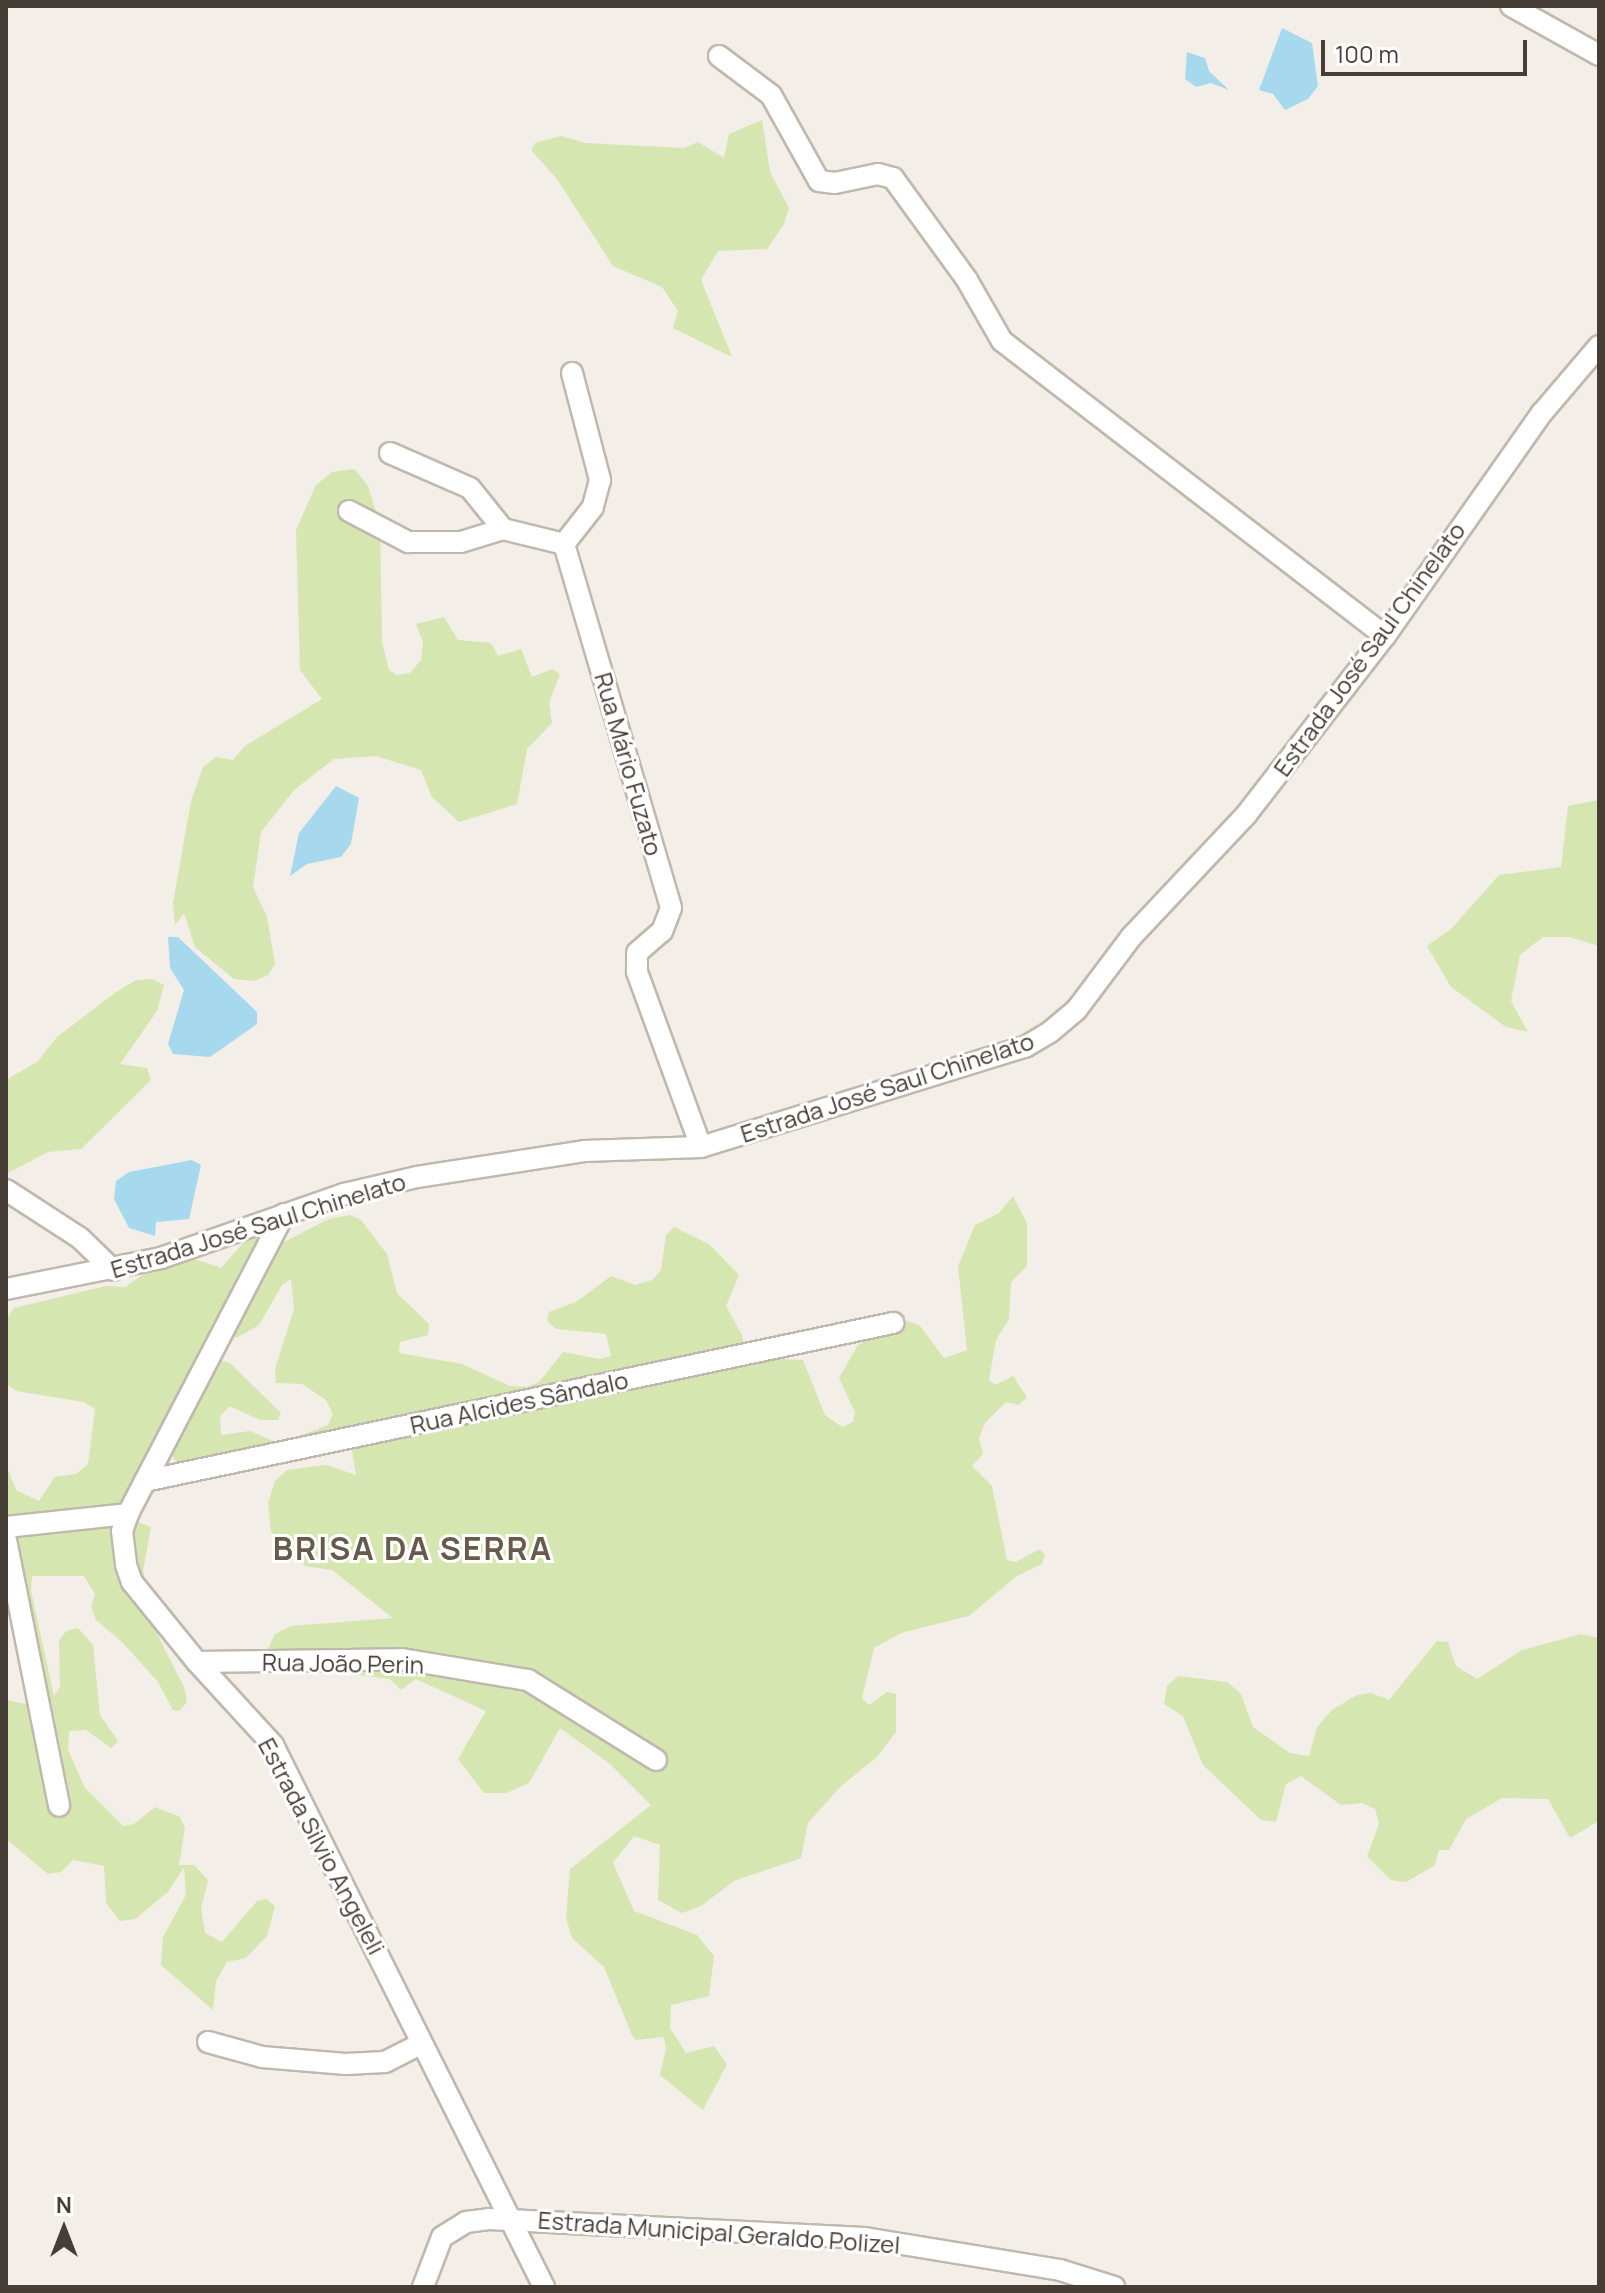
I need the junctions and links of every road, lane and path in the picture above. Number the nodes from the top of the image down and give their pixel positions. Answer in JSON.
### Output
{"nodes":[{"id":1,"x":1511,"y":6,"type":"edge"},
{"id":2,"x":1599,"y":55,"type":"edge"},
{"id":3,"x":719,"y":56,"type":"dead end"},
{"id":4,"x":1599,"y":346,"type":"edge"},
{"id":5,"x":572,"y":373,"type":"dead end"},
{"id":6,"x":390,"y":453,"type":"dead end"},
{"id":7,"x":349,"y":511,"type":"dead end"},
{"id":8,"x":503,"y":529,"type":"junction"},
{"id":9,"x":564,"y":544,"type":"junction"},
{"id":10,"x":1385,"y":636,"type":"junction"},
{"id":11,"x":701,"y":1147,"type":"junction"},
{"id":12,"x":6,"y":1190,"type":"edge"},
{"id":13,"x":284,"y":1214,"type":"junction"},
{"id":14,"x":113,"y":1270,"type":"junction"},
{"id":15,"x":6,"y":1289,"type":"edge"},
{"id":16,"x":893,"y":1323,"type":"dead end"},
{"id":17,"x":145,"y":1481,"type":"junction"},
{"id":18,"x":128,"y":1514,"type":"junction"},
{"id":19,"x":6,"y":1527,"type":"edge"},
{"id":20,"x":6,"y":1540,"type":"edge"},
{"id":21,"x":197,"y":1662,"type":"junction"},
{"id":22,"x":656,"y":1760,"type":"dead end"},
{"id":23,"x":59,"y":1806,"type":"dead end"},
{"id":24,"x":208,"y":2042,"type":"dead end"},
{"id":25,"x":420,"y":2044,"type":"junction"},
{"id":26,"x":510,"y":2219,"type":"junction"},
{"id":27,"x":423,"y":2287,"type":"edge"},
{"id":28,"x":544,"y":2287,"type":"edge"},
{"id":29,"x":1114,"y":2287,"type":"edge"}],
"edges":[{"from":1,"to":2,"type":"street"},
{"from":3,"to":10,"type":"street"},
{"from":4,"to":10,"type":"street","name":"Estrada José Saul Chinelato"},
{"from":5,"to":9,"type":"street"},
{"from":6,"to":8,"type":"street"},
{"from":7,"to":8,"type":"street"},
{"from":8,"to":9,"type":"street"},
{"from":9,"to":11,"type":"street","name":"Rua Mário Fuzato"},
{"from":10,"to":11,"type":"street","name":"Estrada José Saul Chinelato"},
{"from":11,"to":13,"type":"street","name":"Estrada José Saul Chinelato"},
{"from":12,"to":14,"type":"street"},
{"from":13,"to":14,"type":"street","name":"Estrada José Saul Chinelato"},
{"from":13,"to":17,"type":"street","name":"Estrada Silvio Angeleli"},
{"from":14,"to":15,"type":"street","name":"Estrada José Saul Chinelato"},
{"from":16,"to":17,"type":"street","name":"Rua Alcides Sândalo"},
{"from":17,"to":18,"type":"street","name":"Estrada Silvio Angeleli"},
{"from":18,"to":19,"type":"street"},
{"from":18,"to":21,"type":"street","name":"Estrada Silvio Angeleli"},
{"from":20,"to":23,"type":"street"},
{"from":21,"to":22,"type":"street","name":"Rua João Perin"},
{"from":21,"to":25,"type":"street","name":"Estrada Silvio Angeleli"},
{"from":24,"to":25,"type":"street"},
{"from":25,"to":26,"type":"street","name":"Estrada Silvio Angeleli"},
{"from":26,"to":27,"type":"street"},
{"from":26,"to":28,"type":"street","name":"Estrada Silvio Angeleli"},
{"from":26,"to":29,"type":"street","name":"Estrada Municipal Geraldo Polizel"}]}
